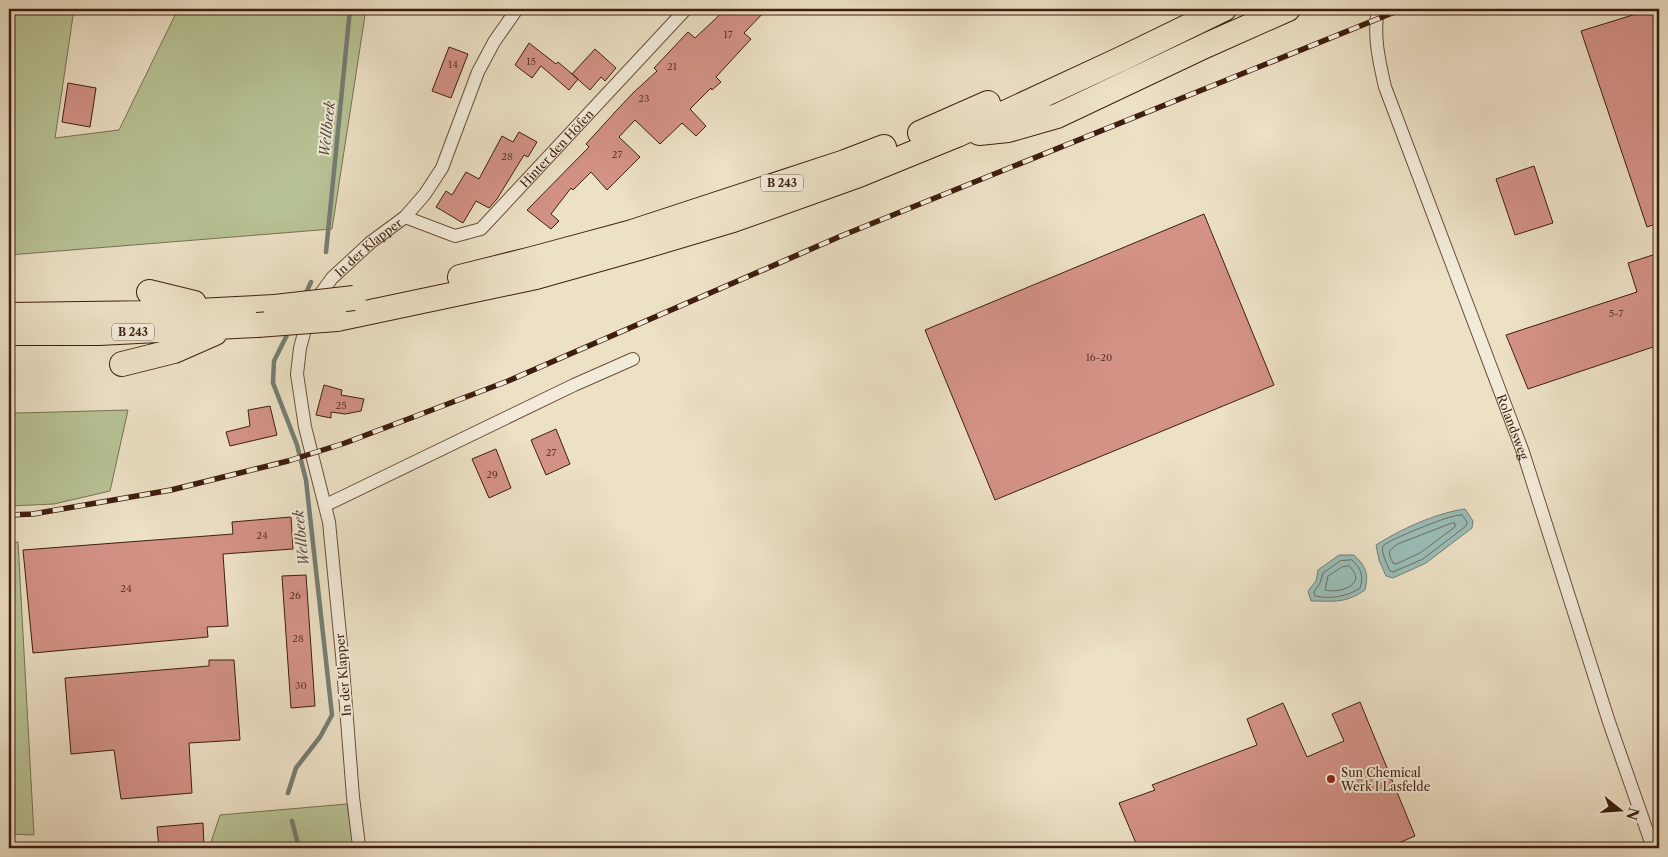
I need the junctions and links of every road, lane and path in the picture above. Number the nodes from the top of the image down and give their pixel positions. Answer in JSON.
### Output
{"nodes":[{"id":1,"x":517,"y":9,"type":"edge"},
{"id":2,"x":686,"y":9,"type":"edge"},
{"id":3,"x":1188,"y":9,"type":"edge"},
{"id":4,"x":1224,"y":9,"type":"edge"},
{"id":5,"x":1288,"y":9,"type":"edge"},
{"id":6,"x":1378,"y":9,"type":"edge"},
{"id":7,"x":957,"y":135,"type":"junction"},
{"id":8,"x":405,"y":217,"type":"junction"},
{"id":9,"x":149,"y":292,"type":"dead end"},
{"id":10,"x":9,"y":315,"type":"edge"},
{"id":11,"x":224,"y":318,"type":"junction"},
{"id":12,"x":9,"y":333,"type":"edge"},
{"id":13,"x":633,"y":359,"type":"dead end"},
{"id":14,"x":122,"y":364,"type":"dead end"},
{"id":15,"x":326,"y":505,"type":"junction"},
{"id":16,"x":359,"y":846,"type":"dead end"},
{"id":17,"x":1653,"y":848,"type":"edge"}],
"edges":[{"from":1,"to":8,"type":"street","name":"In der Klapper"},
{"from":2,"to":8,"type":"street","name":"Hinter den Höfen"},
{"from":3,"to":11,"type":"highway","number":"B 243","bridge":true},
{"from":4,"to":7,"type":"highway","number":"B 243"},
{"from":5,"to":7,"type":"highway"},
{"from":6,"to":17,"type":"street","name":"Rolandsweg"},
{"from":7,"to":11,"type":"highway","number":"B 243","bridge":true},
{"from":8,"to":15,"type":"street","name":"In der Klapper"},
{"from":9,"to":11,"type":"highway"},
{"from":10,"to":11,"type":"highway","number":"B 243"},
{"from":11,"to":12,"type":"highway","number":"B 243"},
{"from":11,"to":14,"type":"highway"},
{"from":13,"to":15,"type":"street"},
{"from":15,"to":16,"type":"street","name":"In der Klapper"}]}
